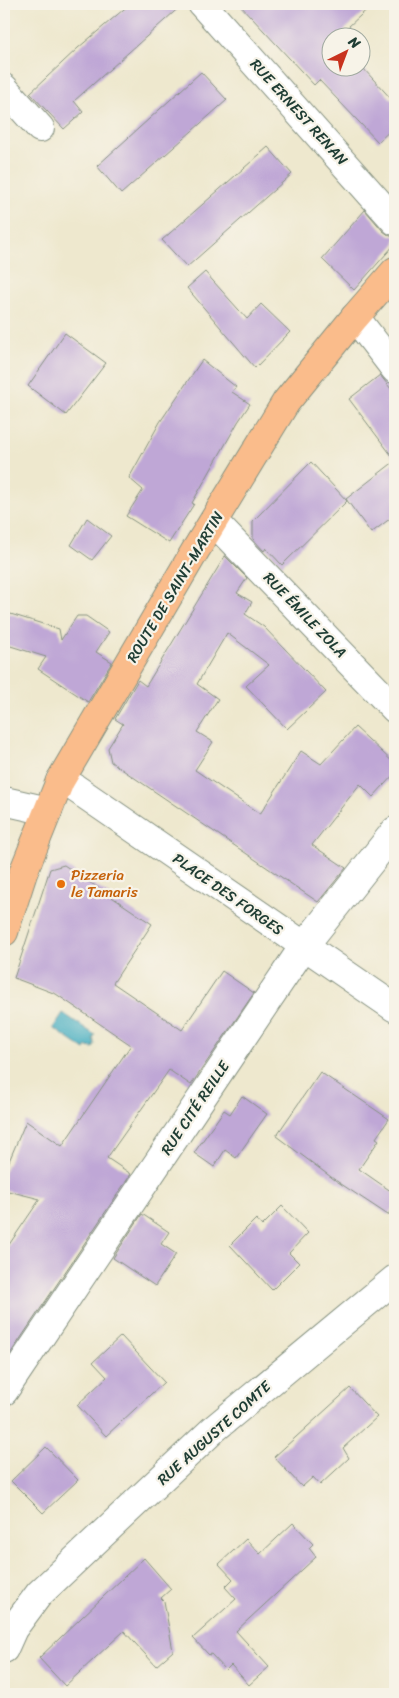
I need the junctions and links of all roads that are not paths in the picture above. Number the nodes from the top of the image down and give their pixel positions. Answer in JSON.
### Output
{"nodes":[{"id":1,"x":202,"y":4,"type":"edge"},
{"id":2,"x":4,"y":88,"type":"edge"},
{"id":3,"x":40,"y":128,"type":"dead end"},
{"id":4,"x":395,"y":221,"type":"edge"},
{"id":5,"x":395,"y":271,"type":"edge"},
{"id":6,"x":355,"y":317,"type":"junction"},
{"id":7,"x":395,"y":369,"type":"edge"},
{"id":8,"x":214,"y":522,"type":"junction"},
{"id":9,"x":395,"y":709,"type":"edge"},
{"id":10,"x":60,"y":781,"type":"junction"},
{"id":11,"x":4,"y":801,"type":"edge"},
{"id":12,"x":48,"y":811,"type":"junction"},
{"id":13,"x":395,"y":831,"type":"edge"},
{"id":14,"x":4,"y":932,"type":"edge"},
{"id":15,"x":304,"y":946,"type":"junction"},
{"id":16,"x":395,"y":1008,"type":"edge"},
{"id":17,"x":395,"y":1279,"type":"edge"},
{"id":18,"x":4,"y":1392,"type":"edge"},
{"id":19,"x":39,"y":1594,"type":"junction"},
{"id":20,"x":4,"y":1605,"type":"edge"},
{"id":21,"x":4,"y":1649,"type":"edge"}],
"edges":[{"from":1,"to":4,"type":"street","name":"RUE ERNEST RENAN"},
{"from":2,"to":3,"type":"street"},
{"from":5,"to":6,"type":"main road","name":"ROUTE DE SAINT-MARTIN"},
{"from":6,"to":7,"type":"street"},
{"from":6,"to":8,"type":"main road","name":"ROUTE DE SAINT-MARTIN"},
{"from":8,"to":9,"type":"street","name":"RUE ÉMILE ZOLA"},
{"from":8,"to":10,"type":"main road","name":"ROUTE DE SAINT-MARTIN"},
{"from":10,"to":12,"type":"main road","name":"ROUTE DE SAINT-MARTIN"},
{"from":10,"to":15,"type":"street","name":"PLACE DES FORGES"},
{"from":11,"to":12,"type":"street"},
{"from":12,"to":14,"type":"main road","name":"ROUTE DE SAINT-MARTIN"},
{"from":13,"to":15,"type":"street","name":"RUE CITÉ REILLE"},
{"from":15,"to":16,"type":"street","name":"PLACE DES FORGES"},
{"from":15,"to":18,"type":"street","name":"RUE CITÉ REILLE"},
{"from":17,"to":19,"type":"street","name":"RUE AUGUSTE COMTE"},
{"from":19,"to":20,"type":"street","name":"RUE AUGUSTE COMTE"},
{"from":19,"to":21,"type":"street","name":"RUE AUGUSTE COMTE"}]}
